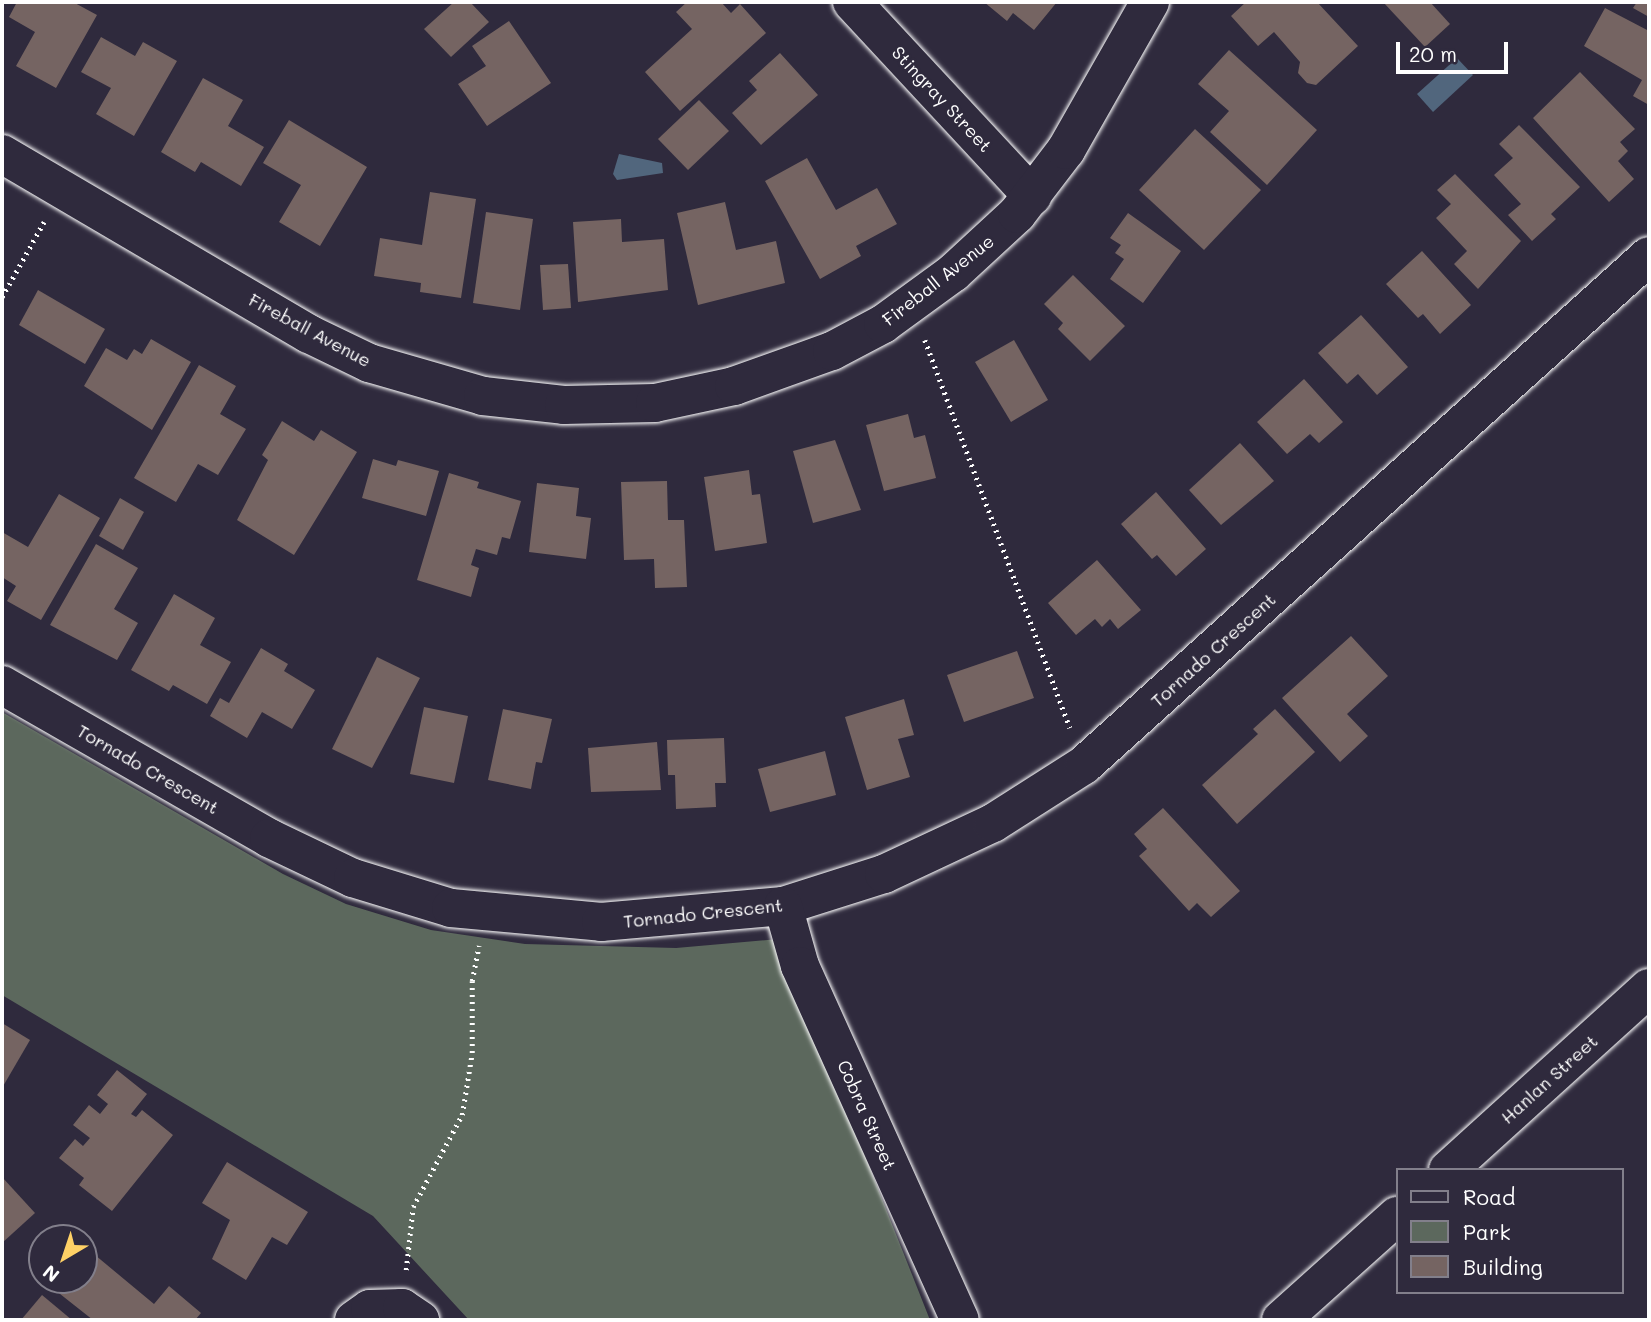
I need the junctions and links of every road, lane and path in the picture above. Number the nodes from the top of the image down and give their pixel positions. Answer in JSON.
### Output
{"nodes":[{"id":1,"x":852,"y":2,"type":"edge"},
{"id":2,"x":1150,"y":2,"type":"edge"},
{"id":3,"x":2,"y":154,"type":"edge"},
{"id":4,"x":63,"y":190,"type":"junction"},
{"id":5,"x":1032,"y":196,"type":"junction"},
{"id":6,"x":1649,"y":256,"type":"edge"},
{"id":7,"x":2,"y":297,"type":"edge"},
{"id":8,"x":912,"y":304,"type":"junction"},
{"id":9,"x":2,"y":685,"type":"edge"},
{"id":10,"x":1084,"y":765,"type":"junction"},
{"id":11,"x":783,"y":906,"type":"junction"},
{"id":12,"x":484,"y":911,"type":"junction"},
{"id":13,"x":1649,"y":988,"type":"edge"},
{"id":14,"x":1450,"y":1168,"type":"edge"},
{"id":15,"x":1396,"y":1217,"type":"edge"},
{"id":16,"x":411,"y":1314,"type":"edge"},
{"id":17,"x":354,"y":1320,"type":"edge"},
{"id":18,"x":960,"y":1320,"type":"edge"},
{"id":19,"x":1282,"y":1320,"type":"edge"}],
"edges":[{"from":1,"to":5,"type":"street","name":"Stingray Street"},
{"from":2,"to":5,"type":"street","name":"Fireball Avenue"},
{"from":3,"to":4,"type":"street","name":"Fireball Avenue"},
{"from":4,"to":7,"type":"path"},
{"from":4,"to":8,"type":"street","name":"Fireball Avenue"},
{"from":5,"to":8,"type":"street","name":"Fireball Avenue"},
{"from":6,"to":10,"type":"street","name":"Tornado Crescent"},
{"from":8,"to":10,"type":"path"},
{"from":9,"to":12,"type":"street","name":"Tornado Crescent"},
{"from":10,"to":11,"type":"street","name":"Tornado Crescent"},
{"from":11,"to":12,"type":"street","name":"Tornado Crescent"},
{"from":11,"to":18,"type":"street","name":"Cobra Street"},
{"from":12,"to":16,"type":"path"},
{"from":13,"to":14,"type":"street","name":"Hanlan Street"},
{"from":15,"to":19,"type":"street"},
{"from":16,"to":17,"type":"street"}]}
